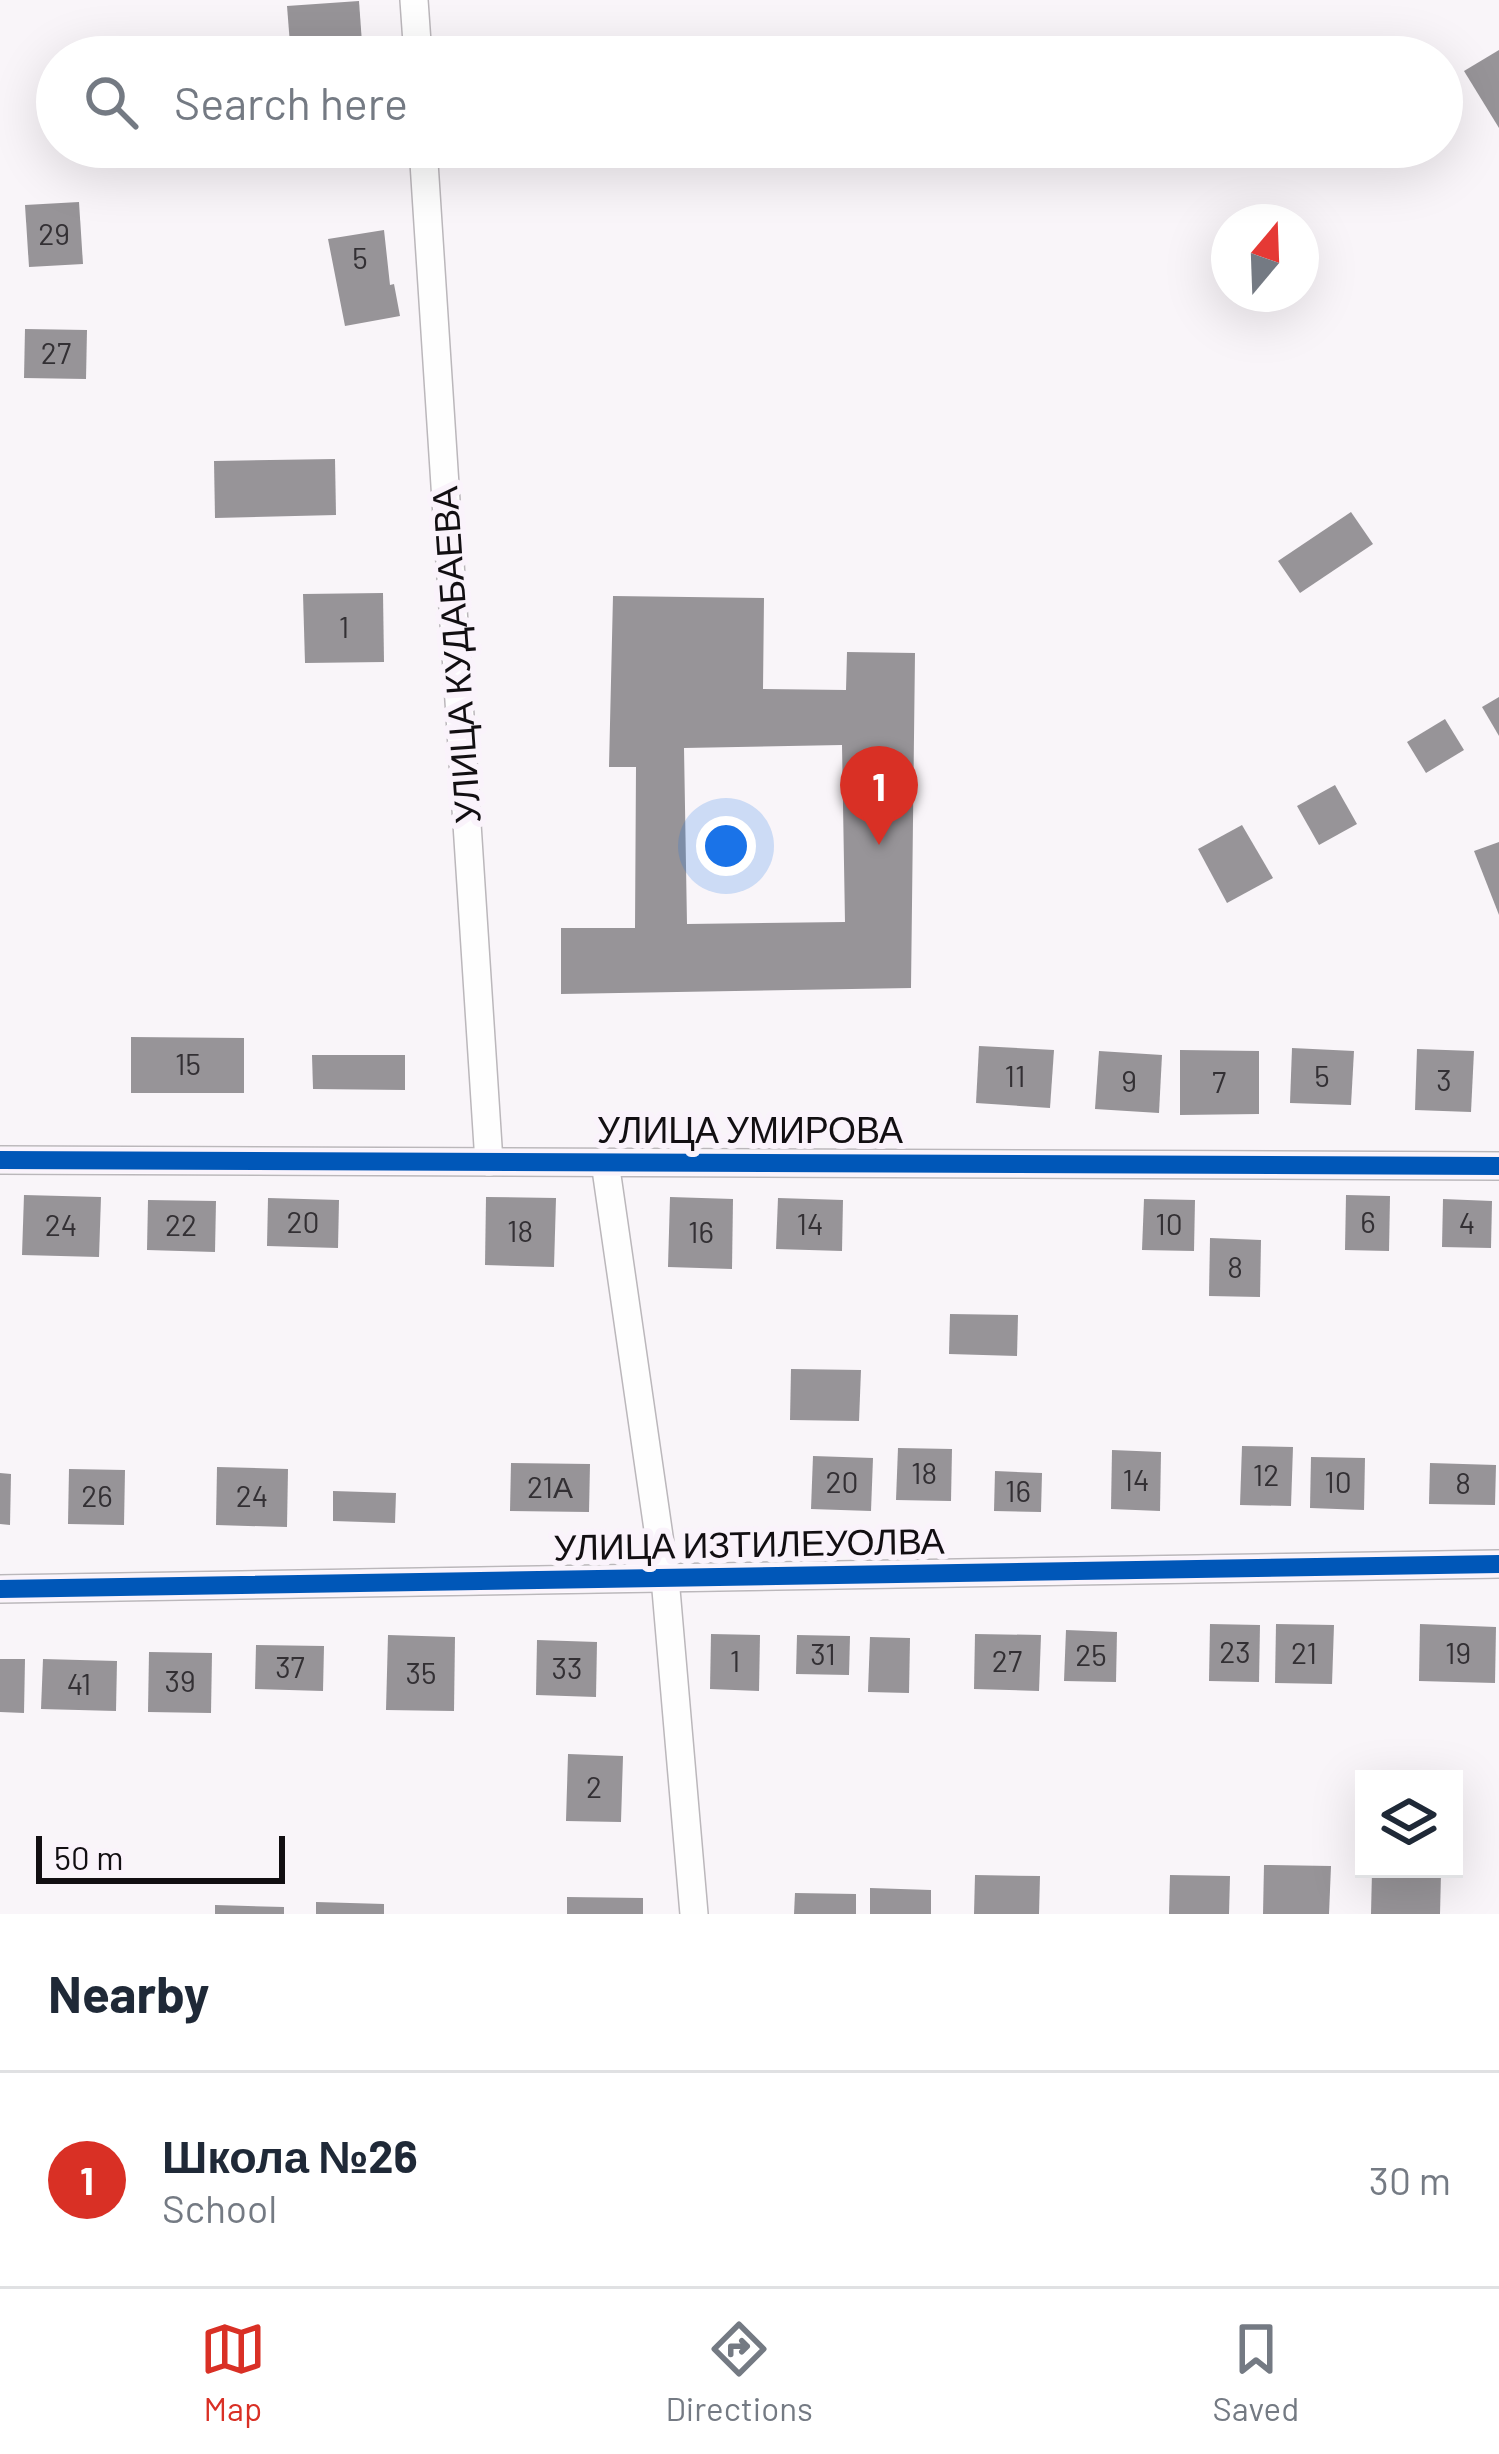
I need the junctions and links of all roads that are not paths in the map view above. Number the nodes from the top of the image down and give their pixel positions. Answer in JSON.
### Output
{"nodes":[{"id":1,"x":414,"y":0,"type":"edge"},
{"id":2,"x":417,"y":36,"type":"edge"},
{"id":3,"x":425,"y":168,"type":"edge"},
{"id":4,"x":0,"y":1160,"type":"edge"},
{"id":5,"x":489,"y":1162,"type":"junction"},
{"id":6,"x":605,"y":1162,"type":"junction"},
{"id":7,"x":1499,"y":1166,"type":"edge"},
{"id":8,"x":1499,"y":1564,"type":"edge"},
{"id":9,"x":665,"y":1578,"type":"junction"},
{"id":10,"x":0,"y":1589,"type":"edge"},
{"id":11,"x":694,"y":1914,"type":"edge"}],
"edges":[{"from":1,"to":2,"type":"street"},
{"from":3,"to":5,"type":"street","name":"УЛИЦА КУДАБАЕВА"},
{"from":4,"to":5,"type":"street","name":"УЛИЦА УМИРОВА"},
{"from":5,"to":6,"type":"street","name":"УЛИЦА УМИРОВА"},
{"from":6,"to":7,"type":"street","name":"УЛИЦА УМИРОВА"},
{"from":6,"to":9,"type":"street"},
{"from":8,"to":9,"type":"street","name":"УЛИЦА ИЗТИЛЕУОЛВА"},
{"from":9,"to":10,"type":"street","name":"УЛИЦА ИЗТИЛЕУОЛВА"},
{"from":9,"to":11,"type":"street"}]}
